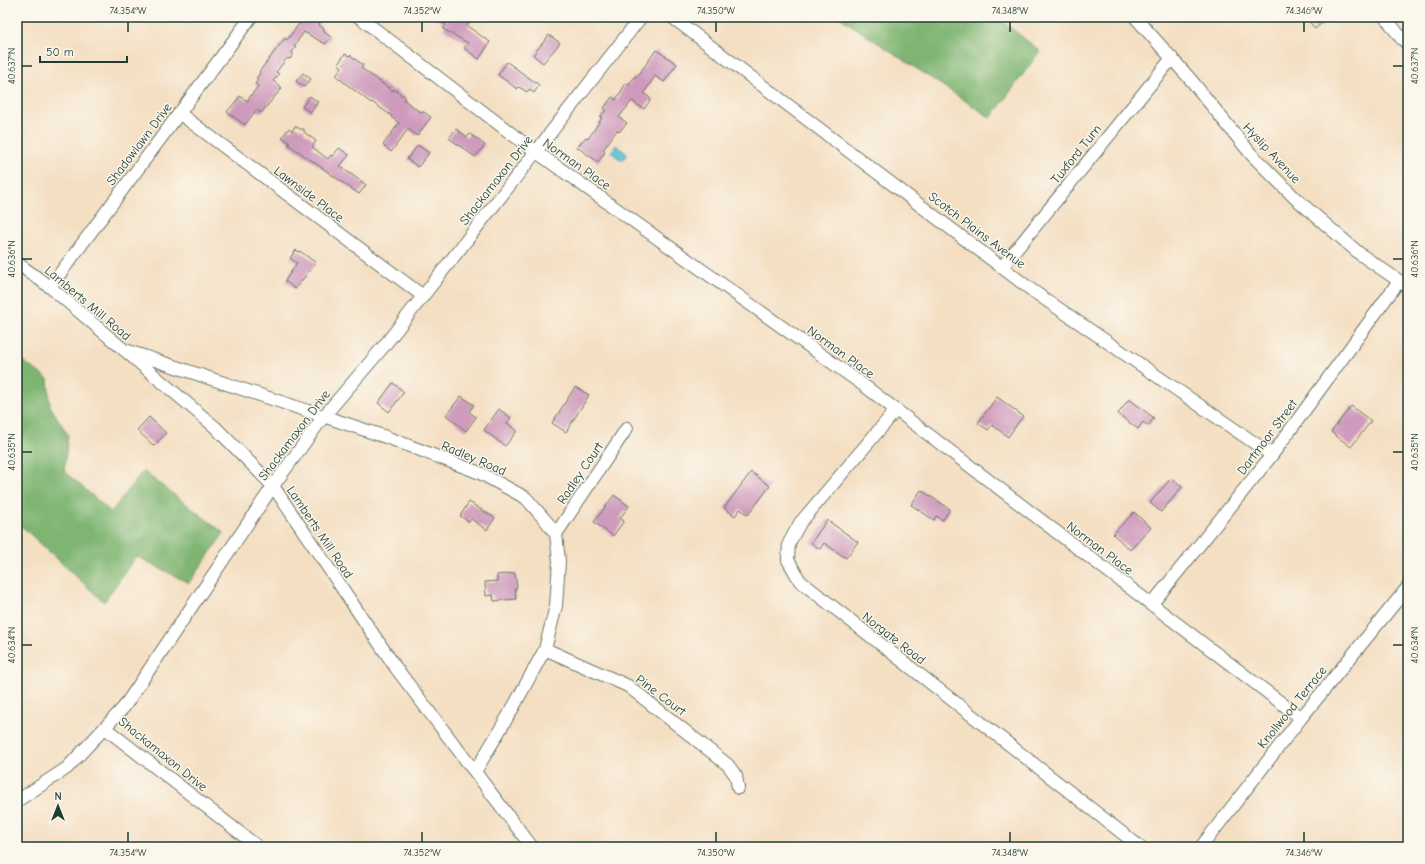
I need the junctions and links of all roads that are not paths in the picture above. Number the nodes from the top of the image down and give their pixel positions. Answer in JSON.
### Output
{"nodes":[{"id":1,"x":251,"y":17,"type":"edge"},
{"id":2,"x":359,"y":17,"type":"edge"},
{"id":3,"x":641,"y":17,"type":"edge"},
{"id":4,"x":672,"y":17,"type":"edge"},
{"id":5,"x":1135,"y":17,"type":"edge"},
{"id":6,"x":1385,"y":17,"type":"edge"},
{"id":7,"x":1408,"y":44,"type":"edge"},
{"id":8,"x":1172,"y":58,"type":"junction"},
{"id":9,"x":179,"y":113,"type":"junction"},
{"id":10,"x":536,"y":152,"type":"junction"},
{"id":11,"x":17,"y":263,"type":"edge"},
{"id":12,"x":1002,"y":267,"type":"junction"},
{"id":13,"x":1404,"y":284,"type":"edge"},
{"id":14,"x":50,"y":287,"type":"junction"},
{"id":15,"x":423,"y":296,"type":"junction"},
{"id":16,"x":121,"y":348,"type":"junction"},
{"id":17,"x":896,"y":410,"type":"junction"},
{"id":18,"x":324,"y":416,"type":"junction"},
{"id":19,"x":627,"y":428,"type":"dead end"},
{"id":20,"x":1272,"y":455,"type":"junction"},
{"id":21,"x":273,"y":486,"type":"junction"},
{"id":22,"x":556,"y":534,"type":"junction"},
{"id":23,"x":1408,"y":587,"type":"edge"},
{"id":24,"x":1152,"y":605,"type":"junction"},
{"id":25,"x":545,"y":649,"type":"junction"},
{"id":26,"x":1301,"y":718,"type":"junction"},
{"id":27,"x":106,"y":728,"type":"junction"},
{"id":28,"x":475,"y":772,"type":"junction"},
{"id":29,"x":738,"y":788,"type":"dead end"},
{"id":30,"x":17,"y":801,"type":"edge"},
{"id":31,"x":258,"y":847,"type":"edge"},
{"id":32,"x":532,"y":847,"type":"edge"},
{"id":33,"x":1140,"y":847,"type":"edge"},
{"id":34,"x":1201,"y":847,"type":"edge"}],
"edges":[{"from":1,"to":9,"type":"street","name":"Shadowlawn Drive"},
{"from":2,"to":10,"type":"street","name":"Norman Place"},
{"from":3,"to":10,"type":"street","name":"Shackamaxon Drive"},
{"from":4,"to":12,"type":"street","name":"Scotch Plains Avenue"},
{"from":5,"to":8,"type":"street","name":"Hyslip Avenue"},
{"from":6,"to":7,"type":"street"},
{"from":8,"to":12,"type":"street","name":"Tuxford Turn"},
{"from":8,"to":13,"type":"street","name":"Hyslip Avenue"},
{"from":9,"to":14,"type":"street","name":"Shadowlawn Drive"},
{"from":9,"to":15,"type":"street","name":"Lawnside Place"},
{"from":10,"to":15,"type":"street","name":"Shackamaxon Drive"},
{"from":10,"to":17,"type":"street","name":"Norman Place"},
{"from":11,"to":14,"type":"street","name":"Lamberts Mill Road"},
{"from":12,"to":20,"type":"street","name":"Scotch Plains Avenue"},
{"from":13,"to":20,"type":"street","name":"Dartmoor Street"},
{"from":14,"to":16,"type":"street","name":"Lamberts Mill Road"},
{"from":15,"to":18,"type":"street","name":"Shackamaxon Drive"},
{"from":16,"to":18,"type":"street","name":"Radley Road"},
{"from":16,"to":21,"type":"street","name":"Lamberts Mill Road"},
{"from":17,"to":24,"type":"street","name":"Norman Place"},
{"from":17,"to":33,"type":"street","name":"Norgate Road"},
{"from":18,"to":21,"type":"street","name":"Shackamaxon Drive"},
{"from":18,"to":22,"type":"street","name":"Radley Road"},
{"from":19,"to":22,"type":"street","name":"Radley Court"},
{"from":20,"to":24,"type":"street","name":"Dartmoor Street"},
{"from":21,"to":27,"type":"street","name":"Shackamaxon Drive"},
{"from":21,"to":28,"type":"street","name":"Lamberts Mill Road"},
{"from":22,"to":25,"type":"street"},
{"from":23,"to":26,"type":"street","name":"Knollwood Terrace"},
{"from":24,"to":26,"type":"street","name":"Norman Place"},
{"from":25,"to":28,"type":"street"},
{"from":25,"to":29,"type":"street","name":"Pine Court"},
{"from":26,"to":34,"type":"street","name":"Knollwood Terrace"},
{"from":27,"to":30,"type":"street"},
{"from":27,"to":31,"type":"street","name":"Shackamaxon Drive"},
{"from":28,"to":32,"type":"street","name":"Lamberts Mill Road"}]}
